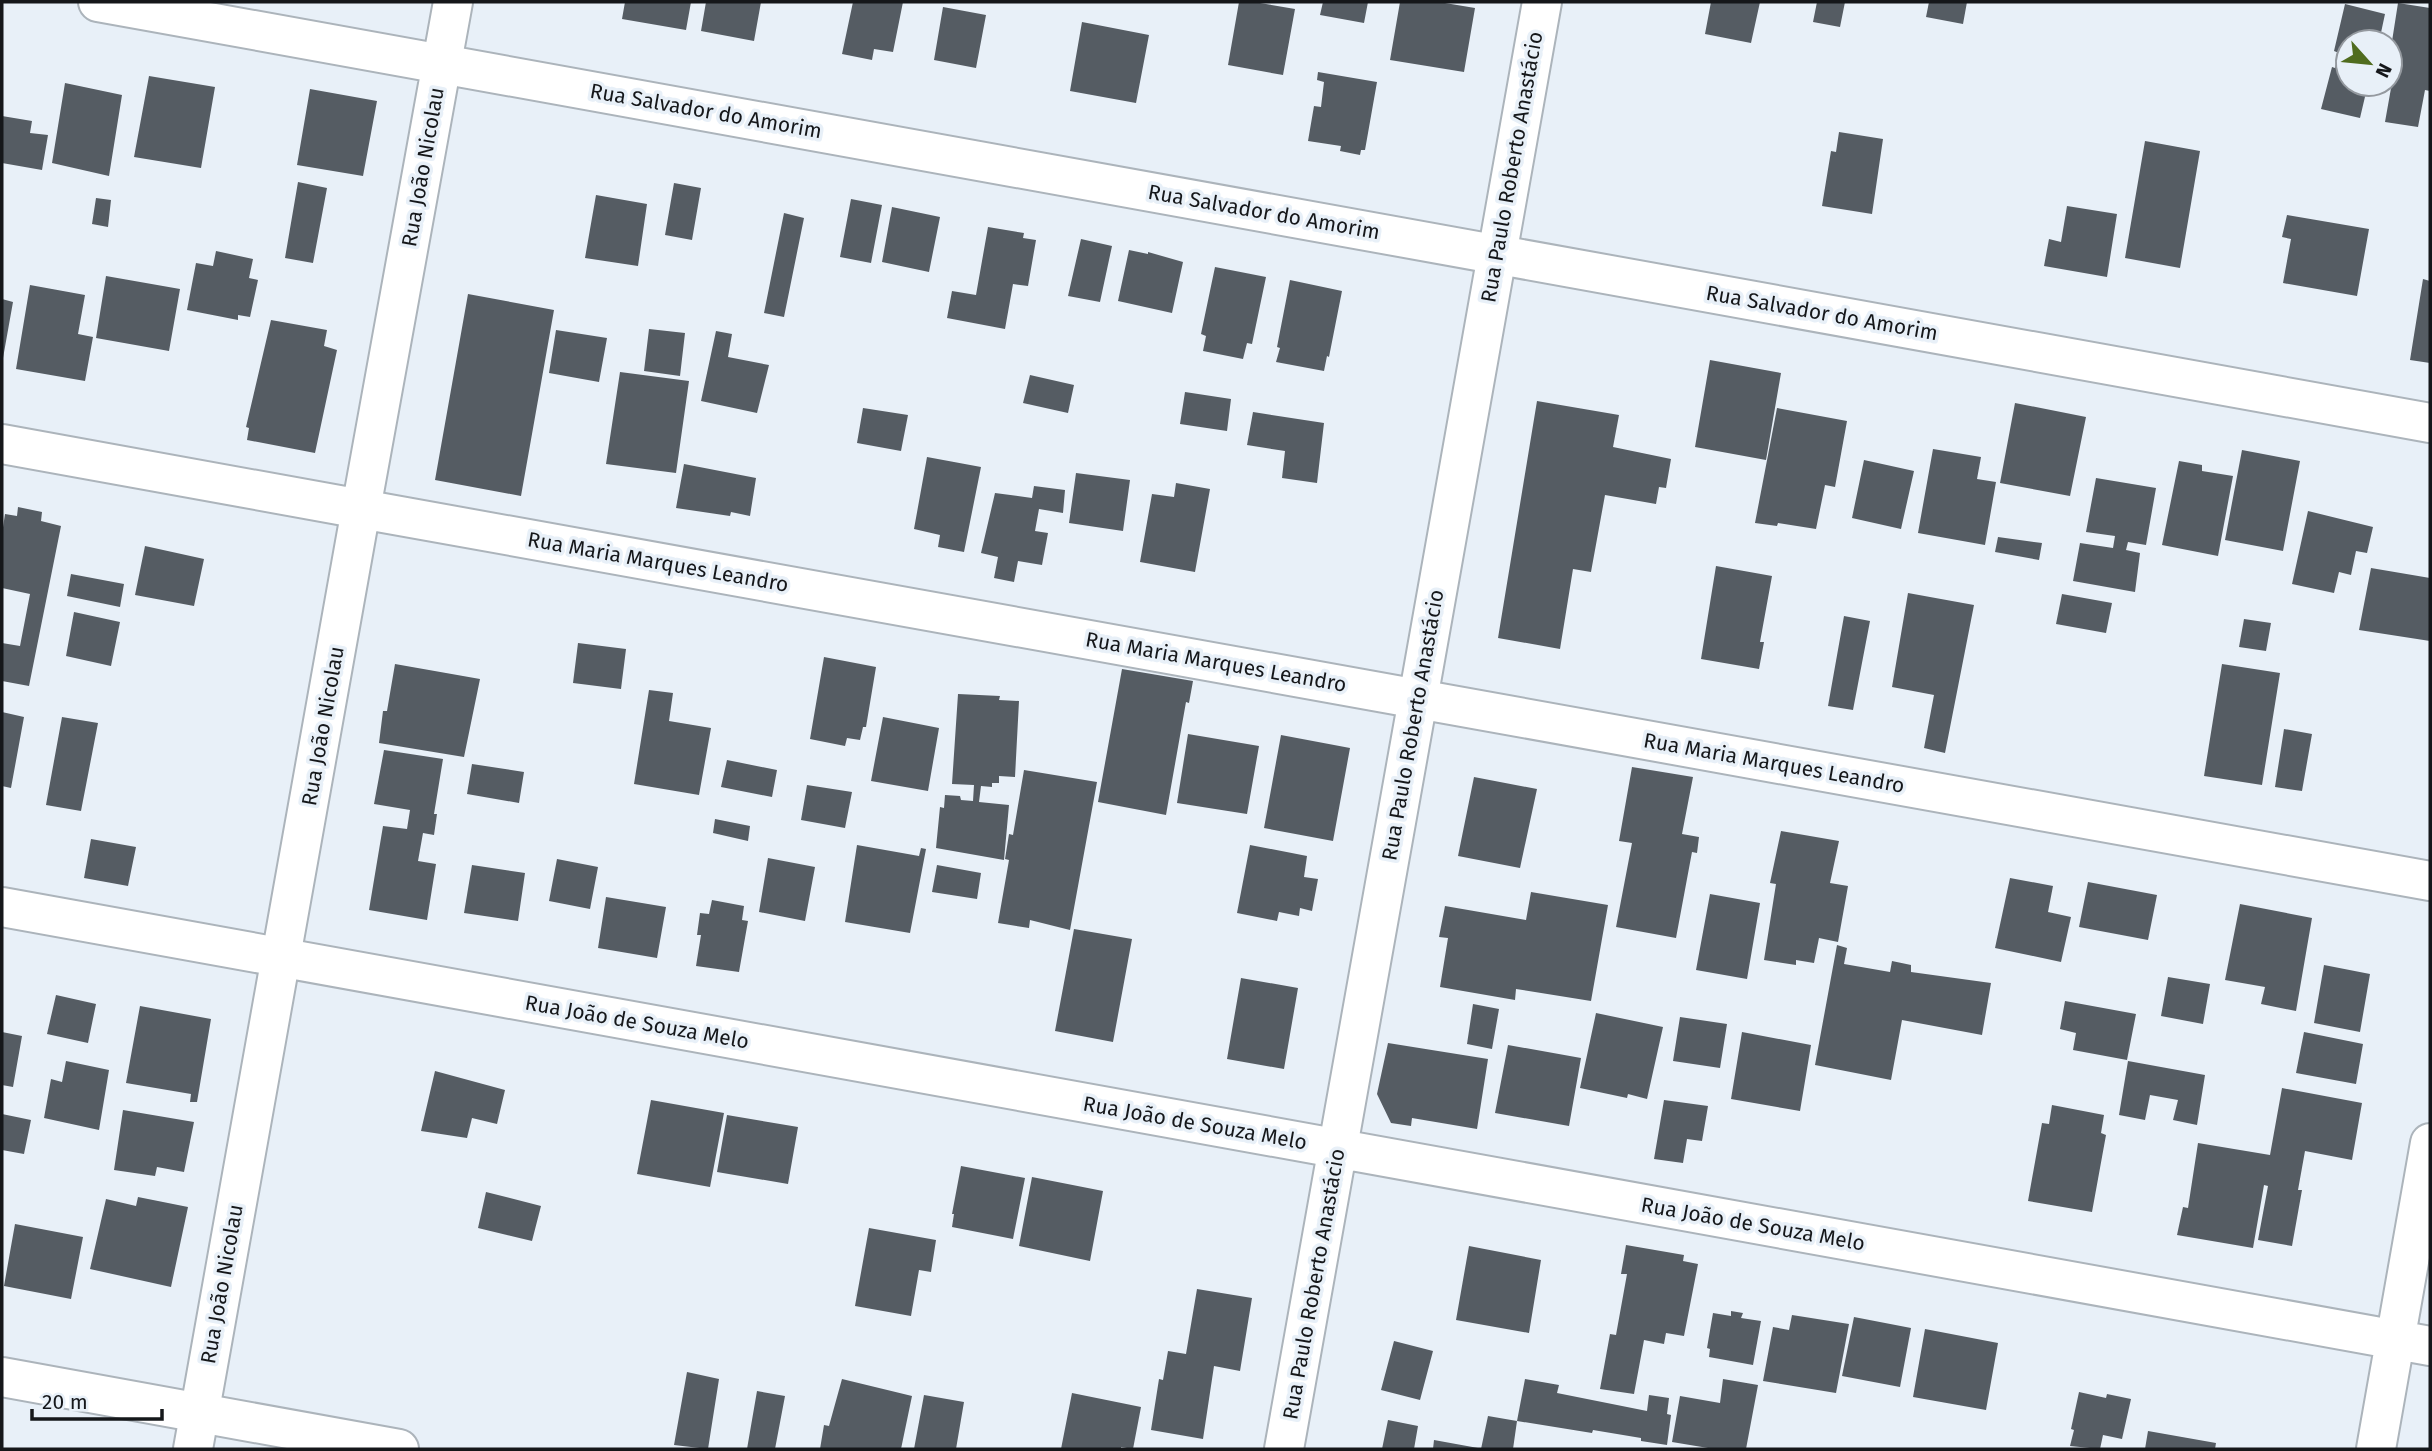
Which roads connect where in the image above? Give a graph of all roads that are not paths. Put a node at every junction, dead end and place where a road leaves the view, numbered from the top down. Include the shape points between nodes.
1 (99, 2) edge
2 (453, 2) edge
3 (1542, 2) edge
4 (442, 64) junction
5 (1497, 254) junction
6 (2430, 423) edge
7 (2, 444) edge
8 (362, 509) junction
9 (1418, 699) junction
10 (2430, 881) edge
11 (2, 907) edge
12 (281, 958) junction
13 (2430, 1143) edge
14 (1338, 1149) junction
15 (2413, 1343) edge
16 (2, 1377) edge
17 (196, 1431) edge
18 (399, 1449) edge
19 (1284, 1449) edge
20 (2376, 1449) edge

1 - 4 street, Rua Salvador do Amorim
2 - 4 street, Rua João Nicolau
3 - 5 street, Rua Paulo Roberto Anastácio
4 - 5 street, Rua Salvador do Amorim
4 - 8 street, Rua João Nicolau
5 - 6 street, Rua Salvador do Amorim
5 - 9 street, Rua Paulo Roberto Anastácio
7 - 8 street, Rua Maria Marques Leandro
8 - 9 street, Rua Maria Marques Leandro
8 - 12 street, Rua João Nicolau
9 - 10 street, Rua Maria Marques Leandro
9 - 14 street, Rua Paulo Roberto Anastácio
11 - 12 street, Rua João de Souza Melo
12 - 14 street, Rua João de Souza Melo
12 - 17 street, Rua João Nicolau
13 - 15 street
14 - 15 street, Rua João de Souza Melo
14 - 19 street, Rua Paulo Roberto Anastácio
15 - 20 street
16 - 17 street
17 - 18 street

